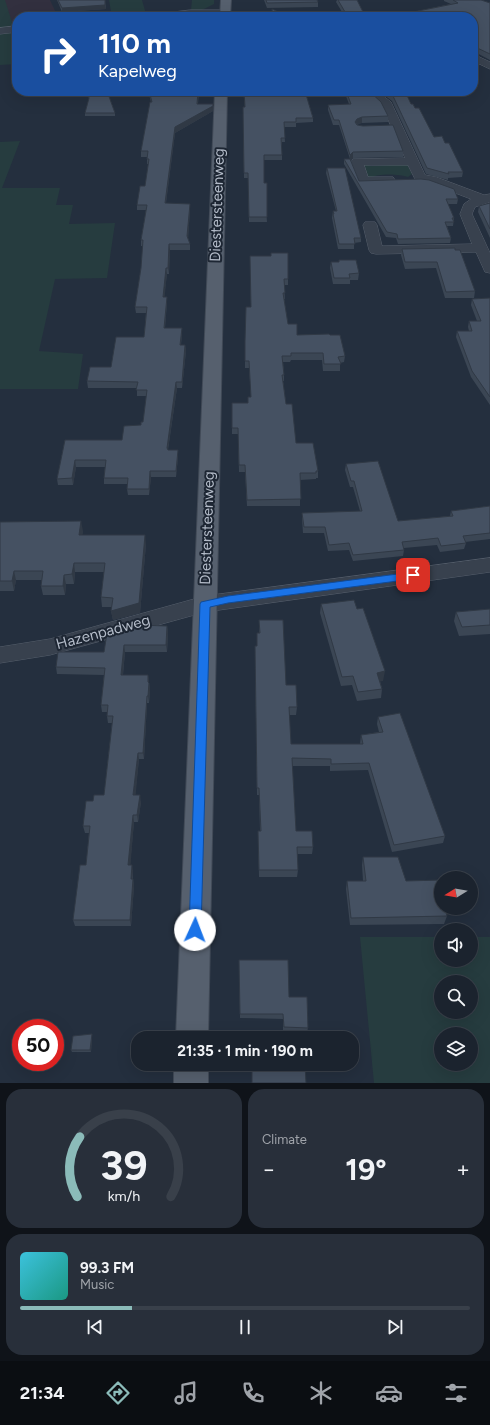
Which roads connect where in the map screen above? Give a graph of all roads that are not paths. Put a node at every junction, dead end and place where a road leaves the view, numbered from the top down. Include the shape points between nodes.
1 (226, 0) edge
2 (225, 12) edge
3 (12, 30) edge
4 (0, 31) edge
5 (478, 60) edge
6 (490, 66) edge
7 (221, 96) edge
8 (377, 96) edge
9 (383, 126) edge
10 (397, 126) junction
11 (411, 160) junction
12 (420, 178) junction
13 (486, 198) edge
14 (370, 225) dead end
15 (480, 248) junction
16 (490, 269) edge
17 (490, 565) edge
18 (205, 604) junction
19 (0, 655) edge
20 (192, 1031) edge
21 (191, 1071) edge
22 (191, 1083) edge

1 - 2 main road
3 - 4 street
5 - 6 street
7 - 18 main road, Diestersteenweg
8 - 10 street via 387,104
9 - 10 street
10 - 11 street
11 - 12 street
11 - 12 street via 357,162 363,181
12 - 13 street
13 - 15 street via 466,210
14 - 15 street via 376,250
15 - 16 street
17 - 18 street, Hazenpadweg
18 - 19 street, Hazenpadweg via 50,646
18 - 20 main road, Diestersteenweg
21 - 22 main road

